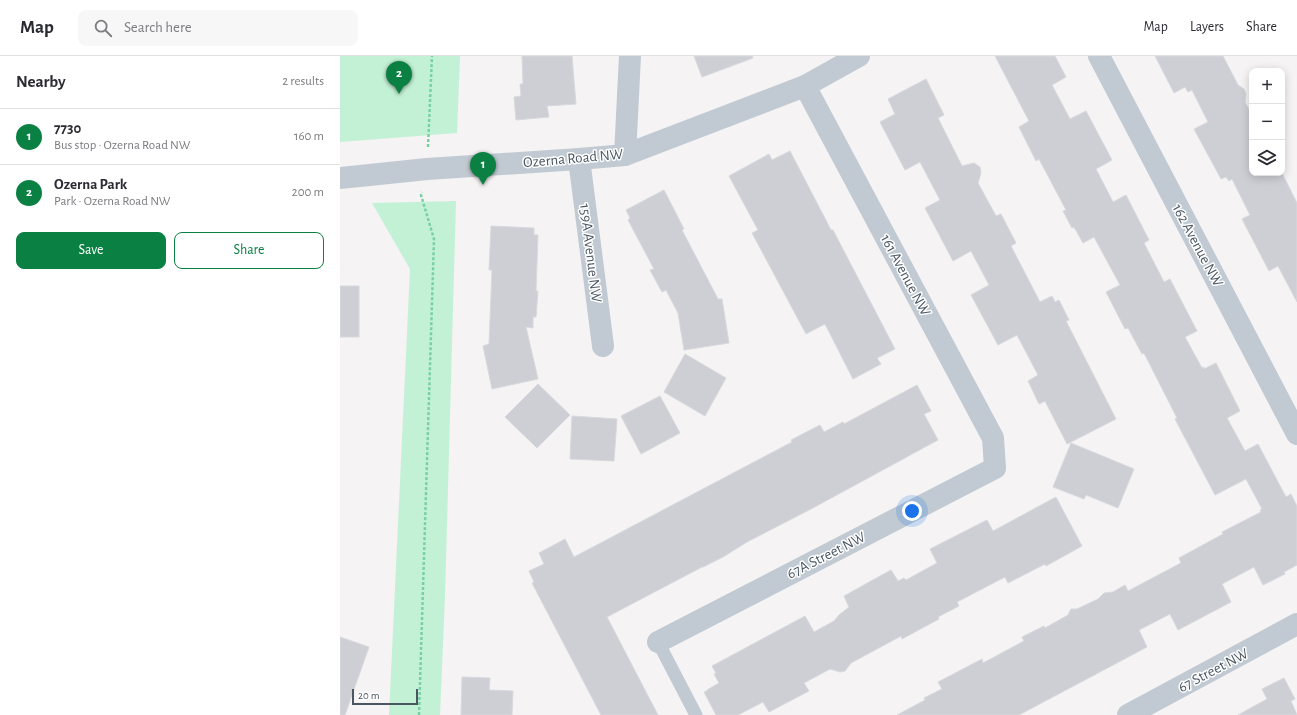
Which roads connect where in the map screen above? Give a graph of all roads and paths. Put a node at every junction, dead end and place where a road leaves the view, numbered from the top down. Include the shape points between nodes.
1 (432, 56) edge
2 (630, 56) edge
3 (860, 56) edge
4 (1099, 56) edge
5 (805, 86) junction
6 (625, 155) junction
7 (579, 159) junction
8 (427, 169) junction
9 (340, 178) edge
10 (603, 346) dead end
11 (1297, 434) edge
12 (995, 468) joint
13 (1297, 624) edge
14 (658, 642) joint
15 (419, 715) edge
16 (696, 715) edge
17 (1128, 715) edge

1 - 8 path
2 - 6 street
3 - 5 street, Ozerna Road NW
4 - 11 street, 162 Avenue NW
5 - 6 street, Ozerna Road NW
5 - 12 street, 161 Avenue NW via 993,438
6 - 7 street, Ozerna Road NW
7 - 8 street, Ozerna Road NW
7 - 10 street, 159A Avenue NW
8 - 9 street, Ozerna Road NW
8 - 15 path via 421,195 434,239
12 - 14 street, 67A Street NW
13 - 17 street, 67 Street NW
14 - 16 lane

